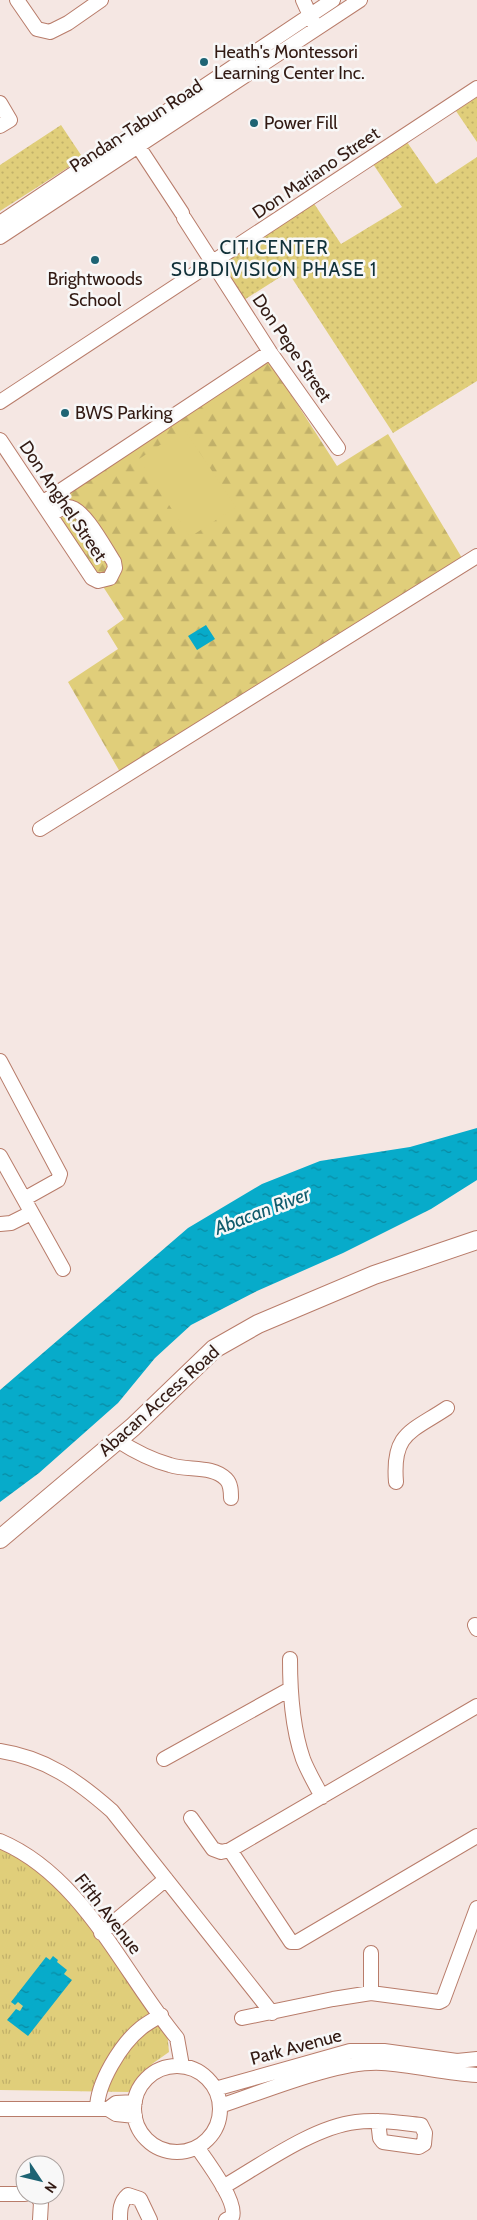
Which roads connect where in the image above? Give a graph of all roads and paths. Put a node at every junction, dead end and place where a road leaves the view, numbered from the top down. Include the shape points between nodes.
1 (17, 0) edge
2 (101, 0) edge
3 (303, 0) edge
4 (333, 0) edge
5 (360, 0) edge
6 (310, 15) junction
7 (316, 29) junction
8 (477, 88) edge
9 (0, 103) edge
10 (5, 123) edge
11 (138, 146) junction
12 (0, 223) edge
13 (0, 237) edge
14 (213, 264) junction
15 (270, 352) junction
16 (0, 402) edge
17 (0, 440) edge
18 (338, 448) dead end
19 (42, 503) junction
20 (50, 515) junction
21 (477, 556) edge
22 (40, 829) dead end
23 (0, 1061) edge
24 (0, 1156) edge
25 (24, 1199) junction
26 (30, 1212) junction
27 (0, 1224) edge
28 (477, 1240) edge
29 (63, 1269) dead end
30 (447, 1408) dead end
31 (117, 1440) junction
32 (396, 1482) dead end
33 (231, 1498) dead end
34 (0, 1539) edge
35 (290, 1659) dead end
36 (290, 1689) junction
37 (477, 1706) edge
38 (0, 1751) edge
39 (164, 1759) dead end
40 (322, 1797) junction
41 (191, 1818) dead end
42 (477, 1836) edge
43 (0, 1842) edge
44 (230, 1850) junction
45 (166, 1880) junction
46 (477, 1908) edge
47 (101, 1933) junction
48 (371, 1953) dead end
49 (371, 1993) junction
50 (272, 2012) junction
51 (161, 2015) junction
52 (242, 2018) dead end
53 (350, 2051) junction
54 (477, 2059) edge
55 (355, 2065) junction
56 (177, 2067) junction
57 (293, 2067) junction
58 (477, 2075) edge
59 (297, 2081) junction
60 (215, 2089) junction
61 (220, 2106) junction
62 (103, 2109) junction
63 (135, 2109) junction
64 (0, 2110) edge
65 (378, 2120) dead end
66 (197, 2147) junction
67 (223, 2187) junction
68 (0, 2194) edge
69 (15, 2194) edge
70 (41, 2205) edge
71 (230, 2215) edge
72 (40, 2220) edge
73 (120, 2220) edge
74 (150, 2220) edge

1 - 2 street via 37,29 50,32
3 - 6 street
4 - 6 street, Pandan-Tabun Road
5 - 7 street, Pandan-Tabun Road
6 - 7 street
6 - 12 street, Pandan-Tabun Road
7 - 11 street, Pandan-Tabun Road
8 - 14 street, Don Mariano Street
9 - 10 street
11 - 13 street, Pandan-Tabun Road
11 - 14 street, Don Pepe Street
14 - 15 street, Don Pepe Street
14 - 16 street, Don Mariano Street
15 - 18 street, Don Pepe Street
15 - 19 street
17 - 19 street, Don Anghel Street
19 - 20 street, Don Anghel Street
20 - 20 street, Don Anghel Street via 66,506 84,516 114,562 110,578 98,582 92,578
21 - 22 street
23 - 25 street via 60,1174 58,1180
24 - 25 street
25 - 26 street
26 - 27 street via 11,1223
26 - 29 street
28 - 31 street, Abacan Access Road via 374,1275 234,1336 214,1349
30 - 32 street via 409,1433 399,1444 394,1461
31 - 33 street via 138,1453 171,1466 212,1471 226,1479
31 - 34 street, Abacan Access Road
35 - 36 street
36 - 39 street
36 - 40 street via 295,1730
37 - 40 street
38 - 45 street via 53,1768 82,1785 112,1811
40 - 44 street
41 - 44 street via 213,1849 221,1852
42 - 44 street via 297,1942 291,1942
43 - 47 street, Fifth Avenue via 12,1846 49,1871
45 - 47 street
45 - 50 street
46 - 49 street via 443,2000
47 - 51 street, Fifth Avenue
48 - 49 street
49 - 50 street
50 - 52 street
51 - 56 street, Fifth Avenue via 170,2029
51 - 62 street via 140,2028 109,2067 97,2097
53 - 54 street, Park Avenue via 384,2051 457,2061
53 - 55 street
53 - 57 street, Park Avenue
55 - 58 street, Park Avenue via 381,2063
55 - 59 street, Park Avenue
56 - 60 street via 194,2070 206,2077
56 - 63 street via 153,2074 143,2083
57 - 59 street
57 - 60 street, Park Avenue
59 - 61 street, Park Avenue
60 - 61 street
61 - 66 street via 214,2130
62 - 63 street via 116,2114
62 - 64 street
63 - 66 street via 141,2133 160,2149 179,2152
65 - 67 street via 331,2128
66 - 67 street
67 - 71 street
68 - 69 street
70 - 72 street
73 - 74 street via 122,2200 128,2195 140,2200

